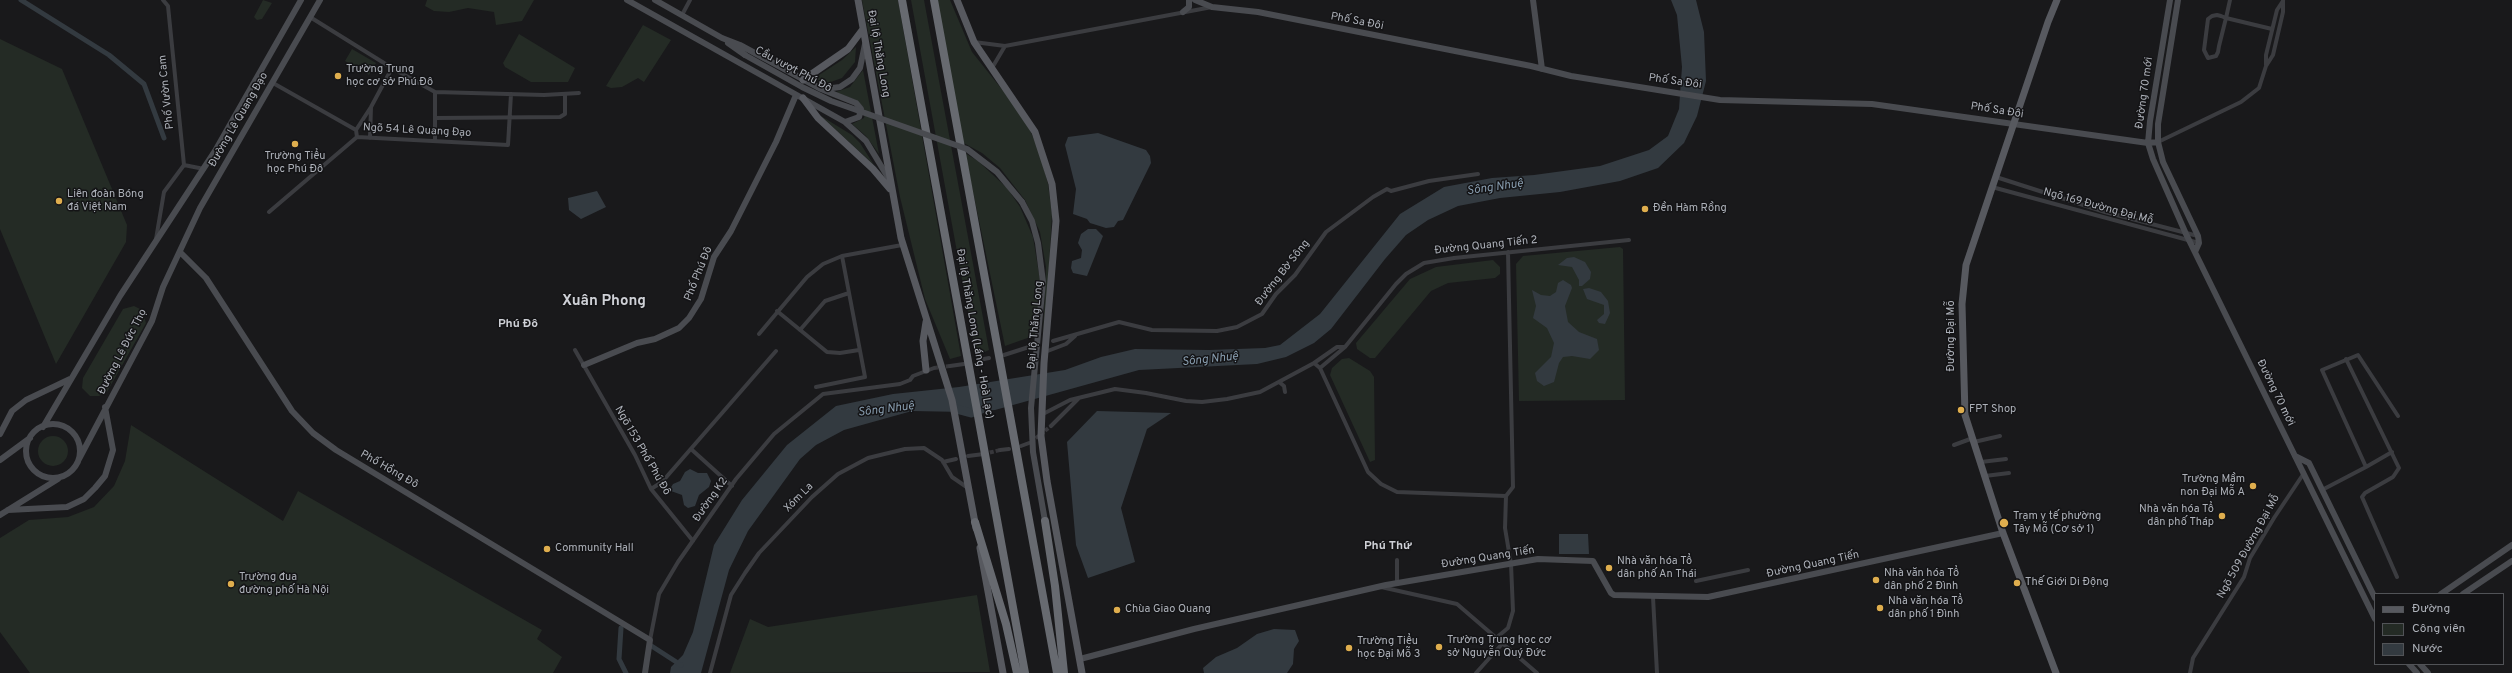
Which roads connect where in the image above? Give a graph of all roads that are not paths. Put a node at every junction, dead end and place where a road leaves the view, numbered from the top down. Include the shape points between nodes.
1 (163, 0) edge
2 (301, 0) edge
3 (320, 0) edge
4 (626, 0) edge
5 (655, 0) edge
6 (690, 0) edge
7 (858, 0) edge
8 (902, 0) edge
9 (934, 0) edge
10 (957, 0) edge
11 (1189, 0) edge
12 (1195, 0) edge
13 (1533, 0) edge
14 (2057, 0) edge
15 (2170, 0) edge
16 (2178, 0) edge
17 (2230, 0) edge
18 (2282, 0) edge
19 (1212, 7) junction
20 (1183, 12) junction
21 (682, 15) junction
22 (310, 17) junction
23 (2226, 18) junction
24 (862, 29) junction
25 (2272, 29) junction
26 (722, 38) junction
27 (974, 42) junction
28 (865, 44) junction
29 (1005, 46) junction
30 (2266, 66) junction
31 (392, 68) junction
32 (992, 68) junction
33 (1542, 69) junction
34 (804, 80) junction
35 (273, 83) junction
36 (821, 89) junction
37 (435, 92) junction
38 (579, 93) dead end
39 (511, 94) junction
40 (565, 94) junction
41 (800, 96) junction
42 (371, 106) junction
43 (435, 118) junction
44 (510, 118) junction
45 (845, 122) junction
46 (2014, 124) junction
47 (356, 130) junction
48 (358, 137) junction
49 (370, 138) junction
50 (435, 141) junction
51 (2158, 142) junction
52 (2148, 143) junction
53 (184, 165) junction
54 (204, 170) junction
55 (1478, 174) dead end
56 (1996, 177) junction
57 (889, 179) junction
58 (1992, 188) junction
59 (891, 191) junction
60 (270, 212) dead end
61 (2186, 234) junction
62 (2198, 236) junction
63 (1629, 240) dead end
64 (2190, 241) junction
65 (155, 242) junction
66 (2199, 243) junction
67 (902, 245) junction
68 (180, 252) junction
69 (1508, 252) junction
70 (2195, 252) junction
71 (842, 256) junction
72 (849, 293) junction
73 (777, 311) junction
74 (926, 322) junction
75 (800, 330) junction
76 (759, 334) dead end
77 (1077, 335) junction
78 (1053, 341) dead end
79 (1032, 346) dead end
80 (1345, 347) junction
81 (575, 350) dead end
82 (859, 350) junction
83 (776, 351) dead end
84 (1045, 352) junction
85 (1004, 355) dead end
86 (989, 358) dead end
87 (2346, 359) junction
88 (979, 360) dead end
89 (1314, 363) junction
90 (964, 364) dead end
91 (584, 365) junction
92 (950, 366) tunnel mouth
93 (1035, 366) joint
94 (934, 368) tunnel mouth
95 (1320, 368) junction
96 (926, 370) junction
97 (70, 379) junction
98 (1279, 382) junction
99 (816, 387) dead end
100 (1285, 392) dead end
101 (1078, 398) junction
102 (105, 407) junction
103 (1041, 415) junction
104 (2398, 416) dead end
105 (1051, 426) tunnel mouth
106 (43, 427) junction
107 (0, 434) edge
108 (2000, 436) dead end
109 (30, 438) junction
110 (1973, 440) junction
111 (1029, 443) tunnel mouth
112 (1954, 445) dead end
113 (1021, 446) dead end
114 (691, 449) junction
115 (1009, 449) dead end
116 (1000, 450) tunnel mouth
117 (2392, 452) junction
118 (984, 454) tunnel mouth
119 (968, 456) dead end
120 (2295, 456) junction
121 (79, 459) junction
122 (956, 459) dead end
123 (2006, 459) dead end
124 (0, 460) edge
125 (943, 462) junction
126 (1981, 462) junction
127 (2366, 468) junction
128 (2009, 473) dead end
129 (2304, 473) junction
130 (1985, 476) junction
131 (61, 477) junction
132 (732, 486) junction
133 (651, 489) junction
134 (969, 490) junction
135 (2322, 490) junction
136 (1506, 496) junction
137 (8, 510) junction
138 (0, 515) edge
139 (1045, 521) junction
140 (975, 522) junction
141 (2003, 533) junction
142 (692, 542) junction
143 (2512, 545) edge
144 (1397, 560) dead end
145 (2512, 561) edge
146 (1511, 564) junction
147 (1748, 570) dead end
148 (2397, 577) dead end
149 (1696, 581) dead end
150 (1065, 582) junction
151 (1397, 584) junction
152 (1381, 587) junction
153 (2442, 593) edge
154 (2464, 593) edge
155 (2374, 596) edge
156 (1653, 597) junction
157 (2374, 617) edge
158 (1496, 638) junction
159 (650, 640) junction
160 (1502, 644) junction
161 (1080, 659) junction
162 (2410, 665) edge
163 (2421, 665) edge
164 (645, 673) edge
165 (710, 673) edge
166 (1003, 673) edge
167 (1017, 673) edge
168 (1025, 673) edge
169 (1057, 673) edge
170 (1064, 673) edge
171 (1082, 673) edge
172 (1476, 673) edge
173 (1537, 673) edge
174 (1657, 673) edge
175 (2056, 673) edge
176 (2190, 673) edge
177 (2417, 673) edge
178 (2428, 673) edge

1 - 53 street, Phố Vườn Cam via 168,6
2 - 54 street, Đường Lê Quang Đạo
3 - 22 street, Đường Lê Quang Đạo
4 - 41 street
5 - 21 street
6 - 21 street
7 - 24 main road, Đại lộ Thăng Long
8 - 168 highway, Đại lộ Thăng Long (Láng - Hoà Lạc)
9 - 169 highway, Đại lộ Thăng Long (Láng - Hoà Lạc)
10 - 27 main road, Đại lộ Thăng Long
11 - 20 street via 1189,7
12 - 19 street, Phố Sa Đôi
13 - 33 street
14 - 46 main road, Đường Đại Mỗ
15 - 52 street, Đường 70 mới
16 - 51 street, Đường 70 mới via 2158,124
17 - 23 street
18 - 25 street
18 - 30 street via 2283,12 2273,55
19 - 20 street
19 - 33 street, Phố Sa Đôi via 1258,12
20 - 29 street
21 - 26 street
22 - 31 street
22 - 35 street, Đường Lê Quang Đạo
23 - 23 street via 2217,15 2208,19 2204,50 2208,58 2216,56 2218,52
23 - 25 street
24 - 28 main road, Đại lộ Thăng Long
24 - 34 main road via 848,49
25 - 30 street
26 - 34 street
26 - 93 street, Cầu vượt Phú Đô, bridge via 744,55 802,87 831,101 967,149 998,172 1022,202 1035,232 1042,268
27 - 29 street
27 - 32 main road, Đại lộ Thăng Long
28 - 36 street via 860,68 852,79 840,87
28 - 57 main road, Đại lộ Thăng Long
29 - 32 street
30 - 51 street via 2259,88 2253,95
31 - 37 street
31 - 42 street
32 - 84 main road, Đại lộ Thăng Long via 1035,132 1052,184 1056,221
33 - 46 street, Phố Sa Đôi via 1720,100 1872,104
34 - 36 street
35 - 47 street, Ngõ 54 Lê Quang Đạo
35 - 68 street, Đường Lê Quang Đạo via 200,208
36 - 45 street via 859,106 859,118
37 - 39 street
37 - 43 street
38 - 40 street
39 - 40 street
39 - 44 street
40 - 44 street via 565,114 560,117
41 - 45 street
41 - 59 main road via 818,118 873,169
41 - 91 street, Phố Phú Đô via 731,231 714,257 701,299 689,318 679,328 655,339 637,343
42 - 47 street
42 - 49 street
43 - 44 street
43 - 50 street
44 - 50 street, Ngõ 54 Lê Quang Đạo via 508,145
45 - 57 street via 866,141
46 - 52 street, Phố Sa Đôi
46 - 56 main road, Đường Đại Mỗ
47 - 48 street, Ngõ 54 Lê Quang Đạo
48 - 49 street, Ngõ 54 Lê Quang Đạo
48 - 60 street
49 - 50 street, Ngõ 54 Lê Quang Đạo
51 - 52 street, Phố Sa Đôi
51 - 62 street, Đường 70 mới via 2163,162
52 - 61 street, Đường 70 mới via 2158,173
53 - 54 street
53 - 65 street via 164,192
54 - 65 street, Đường Lê Quang Đạo
55 - 77 street, Đường Bờ Sông via 1429,181 1391,191 1387,189 1373,197 1326,232 1295,275 1276,294 1262,314 1237,328 1217,331 1152,330 1119,322
56 - 58 main road, Đường Đại Mỗ
56 - 61 street, Ngõ 169 Đường Đại Mỗ via 2105,212
57 - 59 main road, Đại lộ Thăng Long
58 - 64 street, Ngõ 169 Đường Đại Mỗ
58 - 110 main road, Đường Đại Mỗ via 1966,265 1963,288 1965,415
59 - 67 main road, Đại lộ Thăng Long
61 - 62 street, Ngõ 169 Đường Đại Mỗ
61 - 64 street, Đường 70 mới
62 - 66 street, Đường 70 mới
63 - 69 street, Đường Quang Tiến 2
64 - 66 street, Ngõ 169 Đường Đại Mỗ
64 - 70 street, Đường 70 mới
65 - 97 street
66 - 70 street
67 - 71 street
67 - 74 main road, Đại lộ Thăng Long
68 - 102 street, Đường Lê Đức Thọ via 163,287 152,321
68 - 159 street, Phố Hồng Đô via 206,278 292,411 313,433 336,450
69 - 80 street, Đường Quang Tiến 2 via 1432,260 1415,268 1396,284
69 - 136 street via 1512,487
70 - 120 street, Đường 70 mới
71 - 72 street
71 - 73 street via 815,269
72 - 75 street via 825,301
72 - 82 street
73 - 75 street
73 - 76 street
74 - 96 main road via 923,340
74 - 134 main road, Đại lộ Thăng Long via 948,384
75 - 82 street via 827,352
77 - 78 street
77 - 84 street, Đường Bờ Sông via 1066,344
79 - 85 street
80 - 89 street via 1337,347
80 - 95 street, Đường Quang Tiến 2
81 - 91 street
82 - 99 street via 865,377
83 - 114 street
84 - 103 main road, Đại lộ Thăng Long
86 - 88 street
87 - 104 street via 2358,354
87 - 117 street
87 - 127 street via 2322,370
89 - 95 street
89 - 98 street
90 - 92 street
91 - 133 street, Ngõ 153 Phố Phú Đô via 635,455
93 - 139 street, Đại lộ Thăng Long via 1031,408 1033,452
94 - 96 street
95 - 136 street via 1368,472 1381,484 1397,492
96 - 132 street, Đường K2 via 900,384 823,394 774,434
97 - 106 street
97 - 107 street via 26,400 12,411
98 - 100 street via 1284,386
98 - 101 street via 1260,392 1202,402 1115,390
101 - 103 street
101 - 105 street
102 - 121 street, Đường Lê Đức Thọ
102 - 137 street via 113,450 105,476 95,488 84,499 68,507
103 - 150 main road, Đại lộ Thăng Long via 1043,456
106 - 109 street
106 - 121 street via 60,425 68,428 78,442
108 - 110 street
109 - 124 street
109 - 131 street via 27,456 33,468 43,476
110 - 112 street
110 - 126 main road, Đường Đại Mỗ
111 - 113 street
114 - 132 street
114 - 133 street via 662,482
115 - 116 street
117 - 127 street
117 - 148 street via 2399,468 2396,473 2362,497
118 - 119 street
120 - 129 street, Đường 70 mới
120 - 135 street, Đường 70 mới via 2309,464
121 - 131 street via 69,473
122 - 125 street
123 - 126 street
125 - 134 street, Xóm La via 952,477
125 - 165 street, Xóm La via 924,448 905,449 868,458 838,474 812,497 759,553 731,595
126 - 130 main road, Đường Đại Mỗ
127 - 135 street
128 - 130 street
129 - 157 street, Đường 70 mới
129 - 176 street, Ngõ 509 Đường Đại Mỗ via 2250,558 2244,577 2193,658
130 - 141 main road, Đường Đại Mỗ
131 - 137 street
132 - 142 street, Đường K2
133 - 142 street, Ngõ 153 Phố Phú Đô
134 - 140 main road, Đại lộ Thăng Long
135 - 155 street, Đường 70 mới
136 - 146 street via 1506,538
137 - 138 street
139 - 150 main road
139 - 170 highway
140 - 166 main road, Đại lộ Thăng Long
140 - 167 highway via 1006,624
141 - 156 street, Đường Quang Tiến via 1708,596
141 - 175 main road, Đường Đại Mỗ
142 - 159 street, Đường K2 via 659,594
143 - 153 street
144 - 151 street
145 - 154 street
146 - 151 street, Đường Quang Tiến
146 - 156 street, Đường Quang Tiến via 1538,559 1593,561 1611,593 1619,596
146 - 158 street via 1513,611 1508,628
147 - 149 street
150 - 161 main road, Đại lộ Thăng Long
151 - 152 street, Đường Quang Tiến
152 - 158 street via 1458,604
152 - 161 street, Đường Quang Tiến via 1194,629
156 - 174 street
158 - 160 street
159 - 164 street
160 - 172 street
160 - 173 street
161 - 171 main road, Đại lộ Thăng Long
162 - 177 street
163 - 178 street

